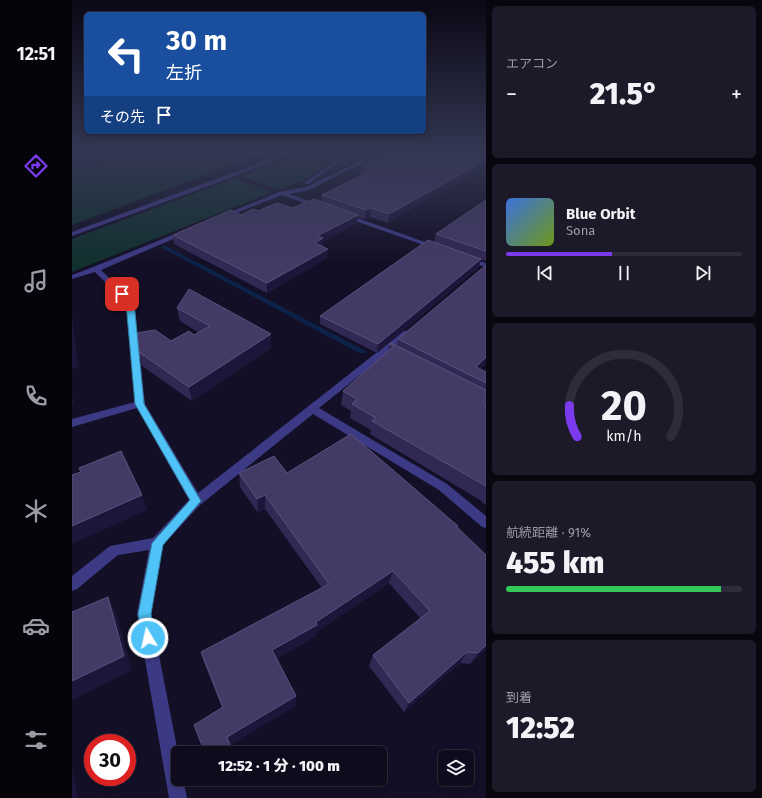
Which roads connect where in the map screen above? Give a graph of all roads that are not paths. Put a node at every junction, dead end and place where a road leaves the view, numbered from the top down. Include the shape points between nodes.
1 (195, 189) edge
2 (305, 189) edge
3 (281, 193) junction
4 (326, 209) edge
5 (341, 214) edge
6 (216, 219) edge
7 (195, 228) edge
8 (72, 234) edge
9 (442, 250) edge
10 (457, 255) edge
11 (484, 267) edge
12 (96, 268) junction
13 (72, 277) edge
14 (416, 326) edge
15 (140, 404) junction
16 (313, 409) junction
17 (72, 423) edge
18 (196, 501) junction
19 (486, 523) edge
20 (158, 543) junction
21 (72, 584) edge
22 (178, 798) edge

1 - 8 street
2 - 3 street
3 - 4 street
3 - 6 street
5 - 9 street
7 - 12 street
10 - 11 street
12 - 13 street
12 - 15 street via 130,302
14 - 16 street via 390,352
15 - 17 street
15 - 18 street
16 - 18 street
16 - 19 street via 444,487
18 - 20 street
20 - 21 street via 115,550
20 - 22 street via 144,614

